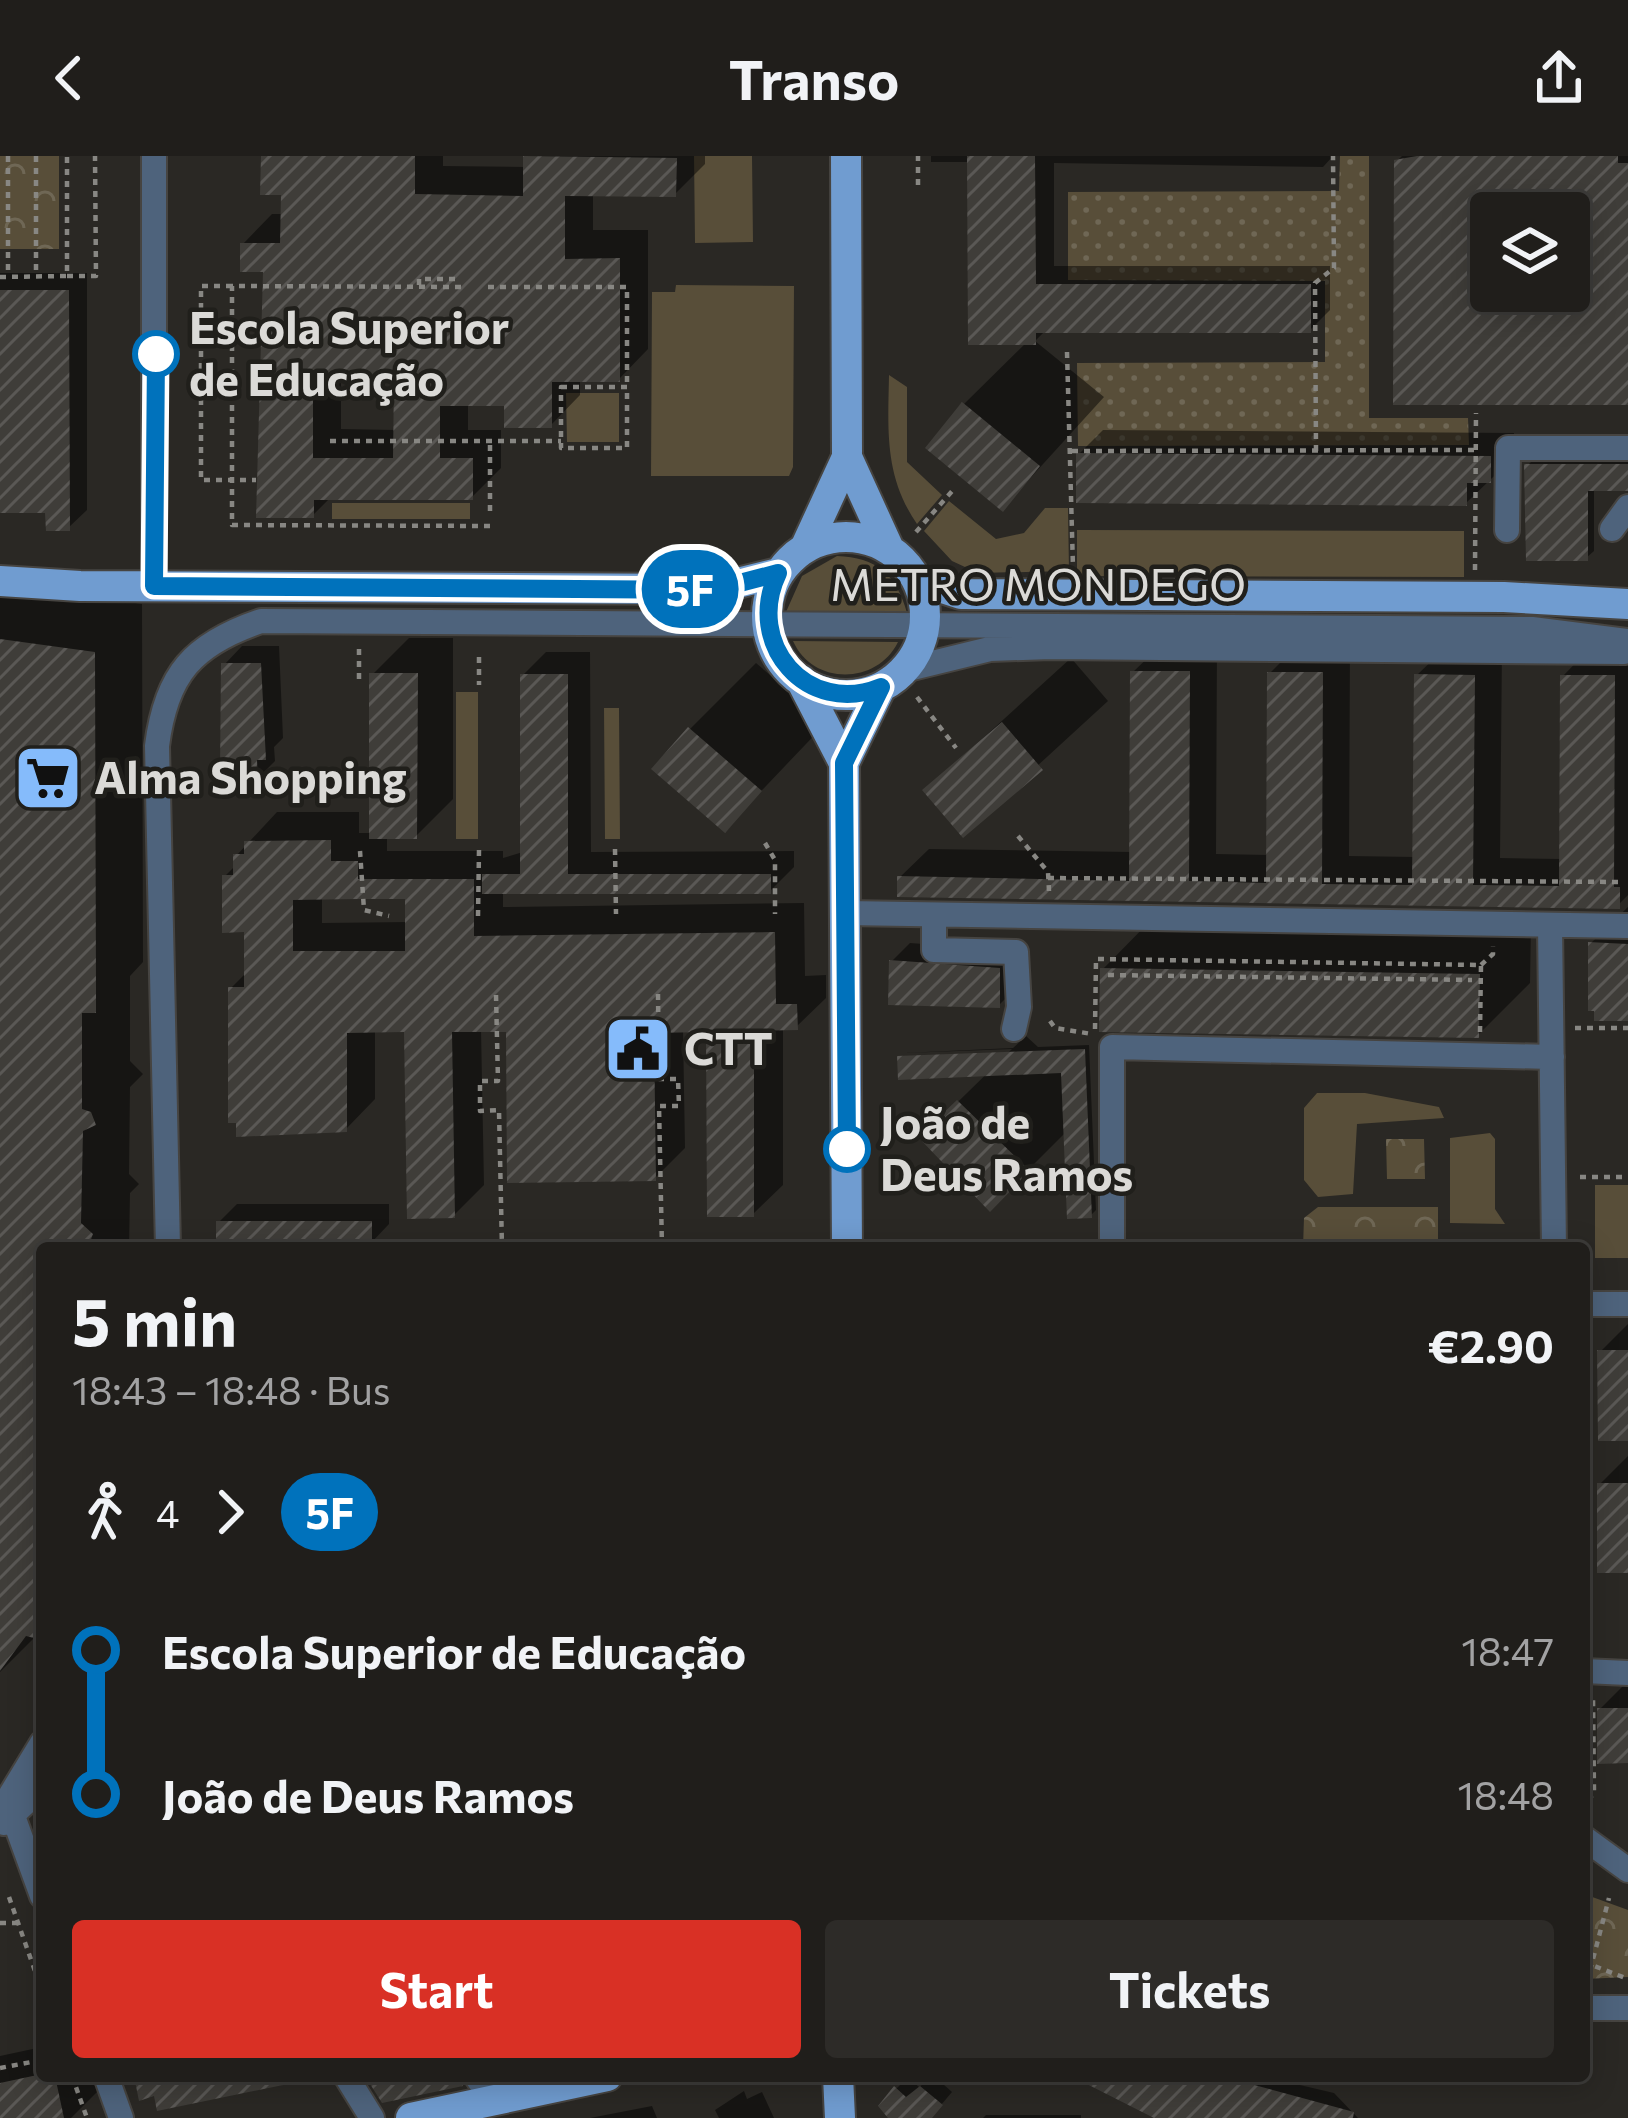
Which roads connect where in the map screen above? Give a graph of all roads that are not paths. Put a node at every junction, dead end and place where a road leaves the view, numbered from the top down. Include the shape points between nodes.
1 (154, 156) edge
2 (846, 156) edge
3 (1628, 448) edge
4 (847, 457) junction
5 (1628, 507) edge
6 (1612, 529) dead end
7 (1507, 530) dead end
8 (902, 540) junction
9 (806, 547) junction
10 (778, 573) junction
11 (918, 580) junction
12 (0, 581) edge
13 (154, 586) junction
14 (1628, 604) edge
15 (767, 626) junction
16 (925, 627) junction
17 (1628, 641) edge
18 (1628, 652) edge
19 (800, 680) junction
20 (900, 685) junction
21 (844, 763) junction
22 (846, 913) junction
23 (934, 916) junction
24 (1550, 925) junction
25 (1628, 926) edge
26 (1014, 1029) dead end
27 (1552, 1057) junction
28 (168, 1242) edge
29 (847, 1242) edge
30 (1112, 1242) edge
31 (1554, 1242) edge
32 (1590, 1304) edge
33 (1628, 1304) edge
34 (1590, 1672) edge
35 (1628, 1673) edge
36 (36, 1755) edge
37 (36, 1792) edge
38 (4, 1818) edge
39 (1590, 1842) edge
40 (1628, 1870) edge
41 (36, 1885) edge
42 (1590, 2008) edge
43 (1628, 2008) edge
44 (108, 2082) edge
45 (350, 2082) edge
46 (546, 2082) edge
47 (838, 2082) edge
48 (484, 2088) edge
49 (121, 2118) edge
50 (372, 2118) edge
51 (411, 2118) edge
52 (840, 2118) edge

1 - 13 street
2 - 4 main road
3 - 7 street via 1508,448
4 - 8 main road
4 - 9 main road
5 - 6 street
8 - 9 main road via 848,536
8 - 11 main road
9 - 10 main road
10 - 13 main road via 713,590
10 - 15 main road
11 - 14 main road via 962,594
11 - 16 main road
12 - 13 main road
15 - 16 street, METRO MONDEGO
15 - 19 main road via 775,652
15 - 28 street, METRO MONDEGO via 261,621 193,656 162,707 157,746
16 - 17 street, METRO MONDEGO via 1532,629
16 - 20 main road
18 - 20 street via 990,649
19 - 20 main road via 844,696
19 - 21 main road
20 - 21 main road
21 - 22 main road
22 - 23 street
22 - 29 main road
23 - 24 street
23 - 26 street via 934,950 1016,952
24 - 25 street
24 - 27 street
27 - 30 street via 1112,1047
27 - 31 street
32 - 33 street
34 - 35 street
36 - 38 street
37 - 38 street
38 - 41 street
39 - 40 street
42 - 43 street
44 - 49 street
45 - 50 street
46 - 48 main road
47 - 52 main road
48 - 51 main road

